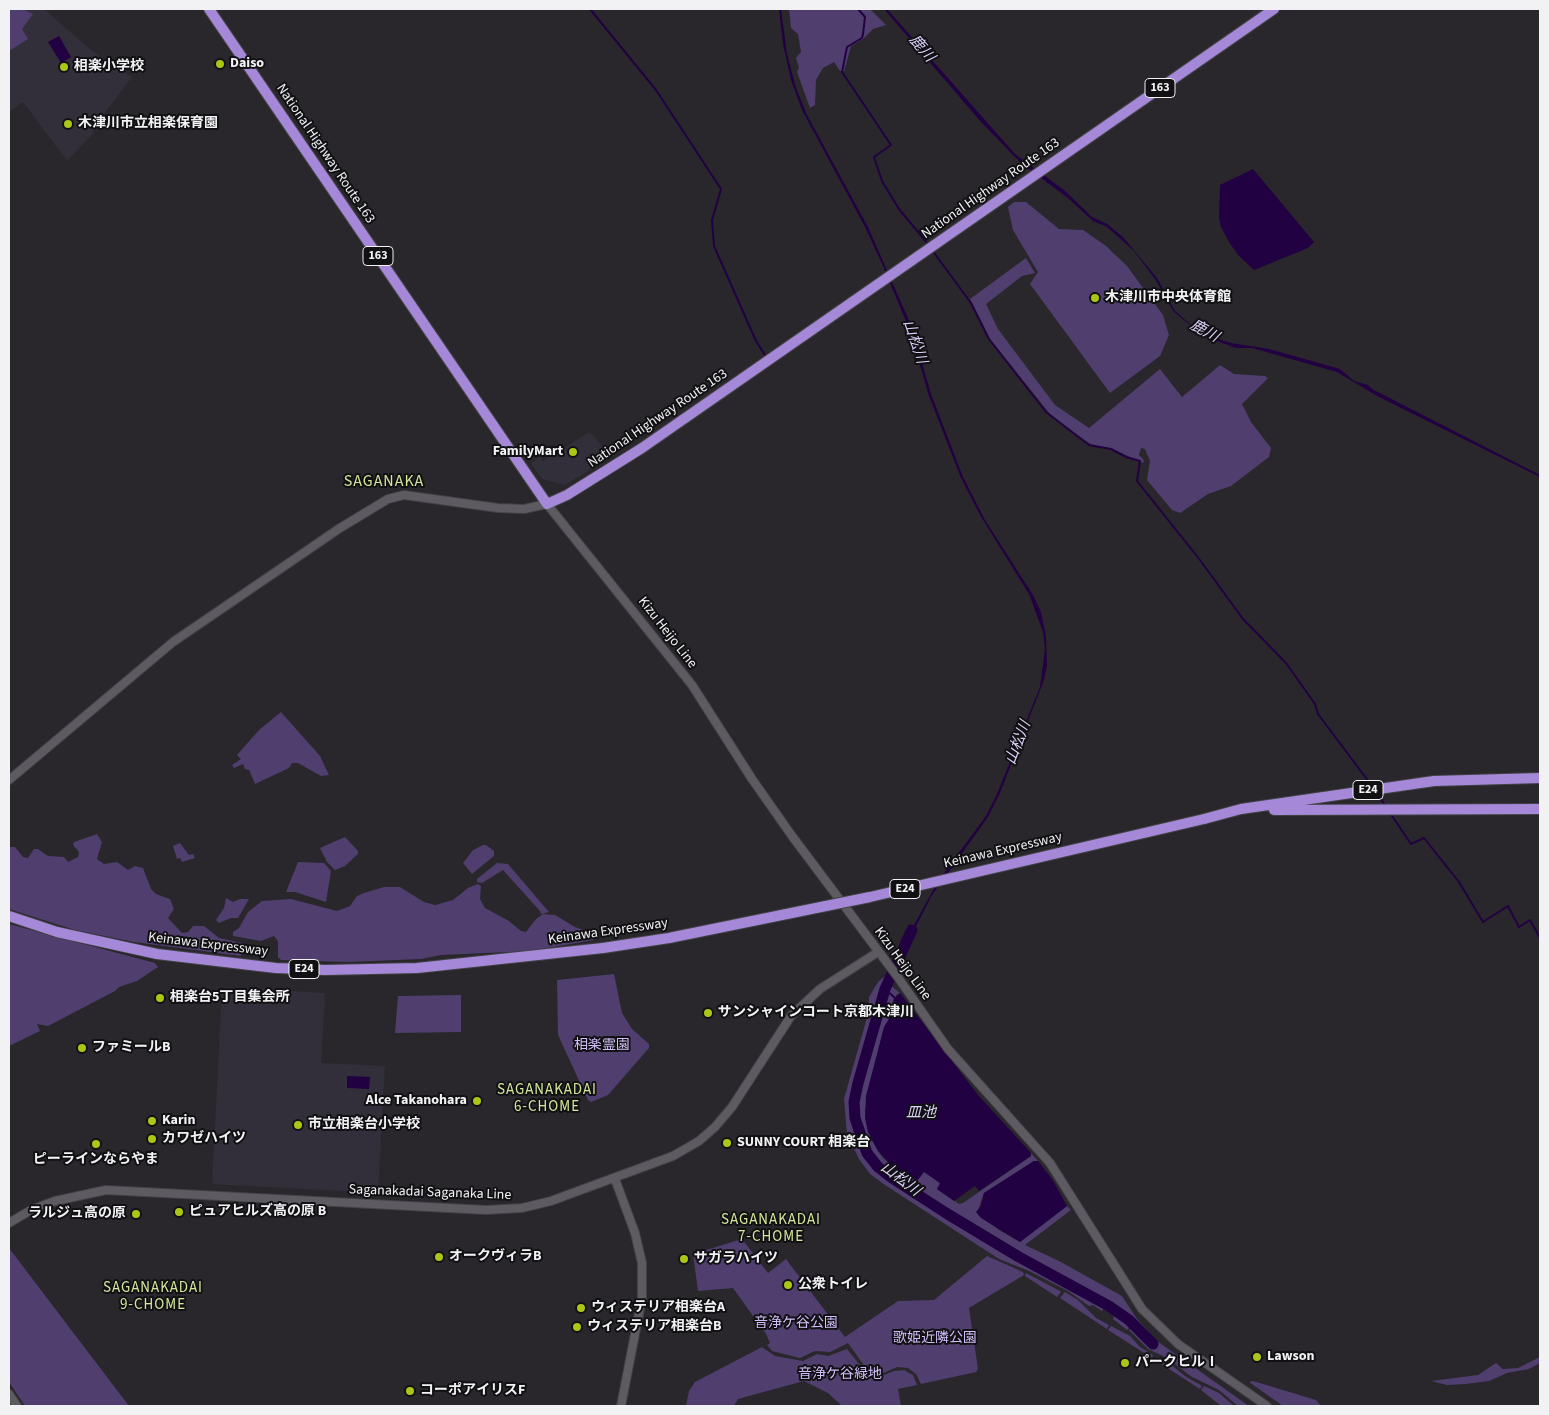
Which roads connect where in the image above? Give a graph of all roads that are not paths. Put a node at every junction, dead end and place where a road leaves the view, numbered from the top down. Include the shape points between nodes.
1 (209, 9) edge
2 (1274, 9) edge
3 (547, 504) junction
4 (1537, 778) edge
5 (9, 780) edge
6 (1537, 809) edge
7 (1204, 819) junction
8 (9, 916) edge
9 (878, 952) junction
10 (614, 1179) junction
11 (9, 1223) edge
12 (9, 1394) edge
13 (17, 1406) edge
14 (621, 1406) edge
15 (1267, 1406) edge

1 - 3 highway, National Highway Route 163 / 163
2 - 3 highway, National Highway Route 163 / 163 via 642,448
3 - 5 main road via 524,509 404,495 388,499 332,533 173,642
3 - 9 main road, Kizu Heijo Line via 692,685 752,779
4 - 7 highway, E24 via 1434,781 1241,809
6 - 7 highway, E24 via 1270,810
7 - 8 highway, Keinawa Expressway / E24, bridge via 870,897 669,938 417,968 276,968 157,954 66,934
9 - 10 main road, Saganakadai Saganaka Line via 827,984 791,1016 732,1108 708,1134 673,1156
9 - 15 main road, Kizu Heijo Line via 958,1061 1050,1163 1148,1317 1178,1344
10 - 11 main road, Saganakadai Saganaka Line via 551,1202 486,1210 106,1190 55,1201
10 - 14 main road via 640,1253 642,1298
12 - 13 main road

